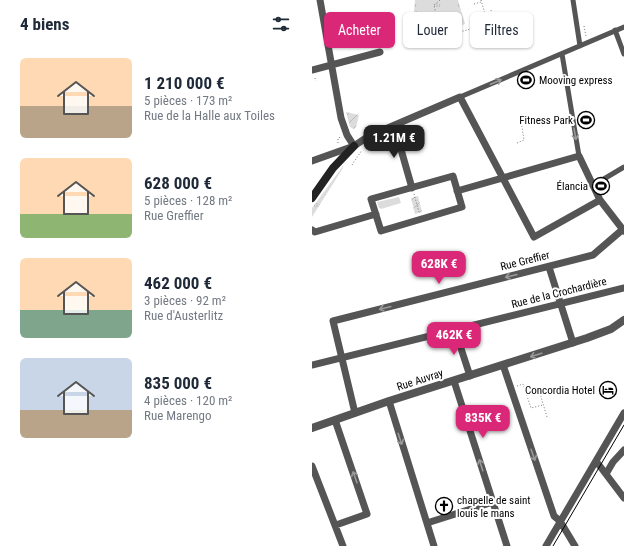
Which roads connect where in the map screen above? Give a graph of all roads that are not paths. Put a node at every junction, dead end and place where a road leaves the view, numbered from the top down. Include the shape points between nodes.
1 (320, 0) edge
2 (573, 0) edge
3 (624, 27) edge
4 (616, 30) junction
5 (580, 46) junction
6 (380, 52) dead end
7 (562, 54) junction
8 (624, 54) edge
9 (332, 64) junction
10 (313, 72) edge
11 (460, 97) junction
12 (394, 126) junction
13 (354, 146) junction
14 (579, 156) junction
15 (312, 161) edge
16 (624, 167) edge
17 (502, 178) junction
18 (592, 186) junction
19 (412, 188) junction
20 (457, 191) junction
21 (312, 198) edge
22 (600, 200) junction
23 (376, 214) junction
24 (314, 231) edge
25 (623, 231) edge
26 (549, 267) junction
27 (624, 288) edge
28 (560, 304) junction
29 (623, 322) edge
30 (455, 330) junction
31 (573, 343) junction
32 (341, 358) junction
33 (312, 365) edge
34 (503, 365) junction
35 (470, 376) junction
36 (454, 381) junction
37 (389, 402) junction
38 (355, 413) junction
39 (624, 413) edge
40 (335, 420) junction
41 (313, 427) edge
42 (624, 450) edge
43 (596, 462) junction
44 (312, 466) edge
45 (606, 474) junction
46 (624, 498) edge
47 (493, 502) junction
48 (560, 521) junction
49 (427, 522) junction
50 (336, 526) junction
51 (343, 546) edge
52 (434, 546) edge
53 (507, 546) edge
54 (546, 546) edge
55 (575, 546) edge

1 - 9 street
2 - 5 street
3 - 4 street
4 - 5 street
4 - 8 street
5 - 7 street
6 - 9 street
11 -> 7 street
7 -> 14 street
9 - 10 street
9 - 13 street via 341,118
11 - 12 street
11 - 17 street
12 - 13 street via 369,136
12 - 19 street
13 - 15 street
13 - 21 main road via 333,168
14 - 17 street
14 - 18 street
16 - 18 street
17 - 20 street
17 - 22 street via 534,237
18 - 22 street
19 - 20 street via 453,176
19 - 23 street via 371,199
20 - 23 street via 462,207 380,231
22 - 25 street
23 - 24 street
25 - 26 street, Rue Greffier via 593,255
26 - 28 street
26 -> 32 street, Rue Greffier via 333,321
27 - 28 street, Rue de la Crochardière
28 - 30 street, Rue de la Crochardière
28 - 31 street
29 - 31 street, Rue Auvray
30 - 32 street, Rue de la Crochardière
30 - 35 street
31 -> 34 street, Rue Auvray
32 - 33 street, Rue de la Crochardière
32 - 38 street
34 - 35 street, Rue Auvray
34 -> 48 street via 554,516
35 - 36 street, Rue Auvray
36 - 37 street, Rue Auvray
47 -> 36 street
37 - 38 street, Rue Auvray
37 -> 49 street
38 - 40 street, Rue Auvray
39 - 43 street
40 - 41 street, Rue Auvray
50 -> 40 street via 368,514
42 - 45 street
43 - 45 street
43 - 48 street
44 - 50 street
45 - 46 street
47 - 49 street
47 - 53 street
48 - 54 street
48 - 55 street
49 - 52 street
50 - 51 street

